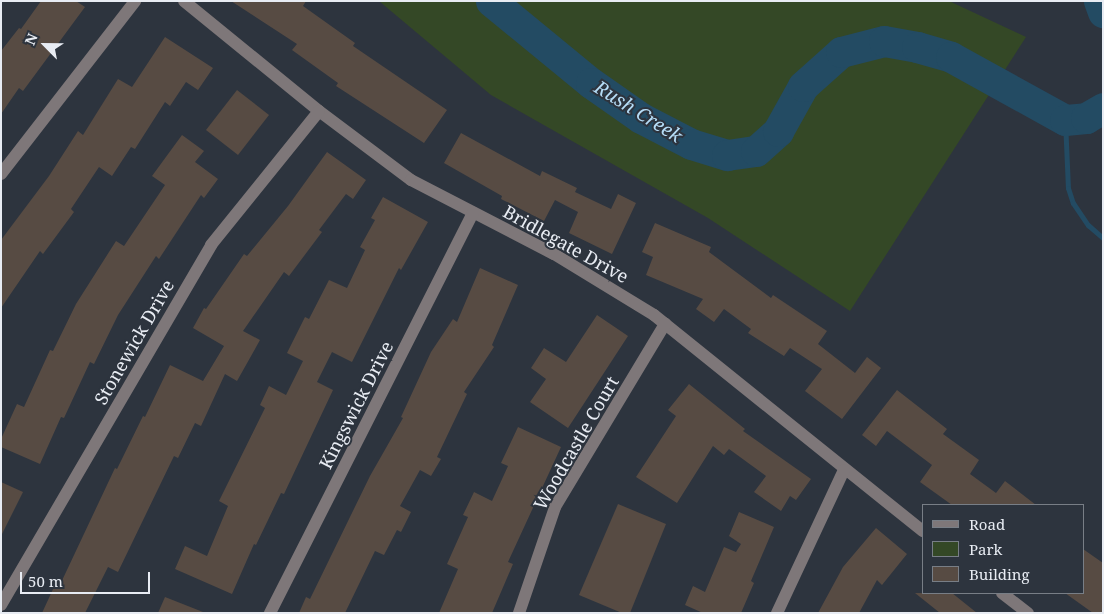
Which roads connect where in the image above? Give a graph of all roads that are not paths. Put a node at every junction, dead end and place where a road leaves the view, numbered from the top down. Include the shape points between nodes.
1 (135, 1) edge
2 (184, 1) edge
3 (319, 111) junction
4 (1, 174) edge
5 (473, 213) junction
6 (665, 324) junction
7 (844, 470) junction
8 (922, 530) edge
9 (1003, 594) edge
10 (1, 605) edge
11 (1026, 612) edge
12 (270, 613) edge
13 (519, 613) edge
14 (776, 613) edge

1 - 4 street
2 - 3 street, Bridlegate Drive
3 - 5 street, Bridlegate Drive via 411,180
3 - 10 street, Stonewick Drive via 211,245
5 - 6 street, Bridlegate Drive via 554,254
5 - 12 street, Kingswick Drive
6 - 7 street, Bridlegate Drive
6 - 13 street, Woodcastle Court via 555,507
7 - 8 street, Bridlegate Drive
7 - 14 street
9 - 11 street

